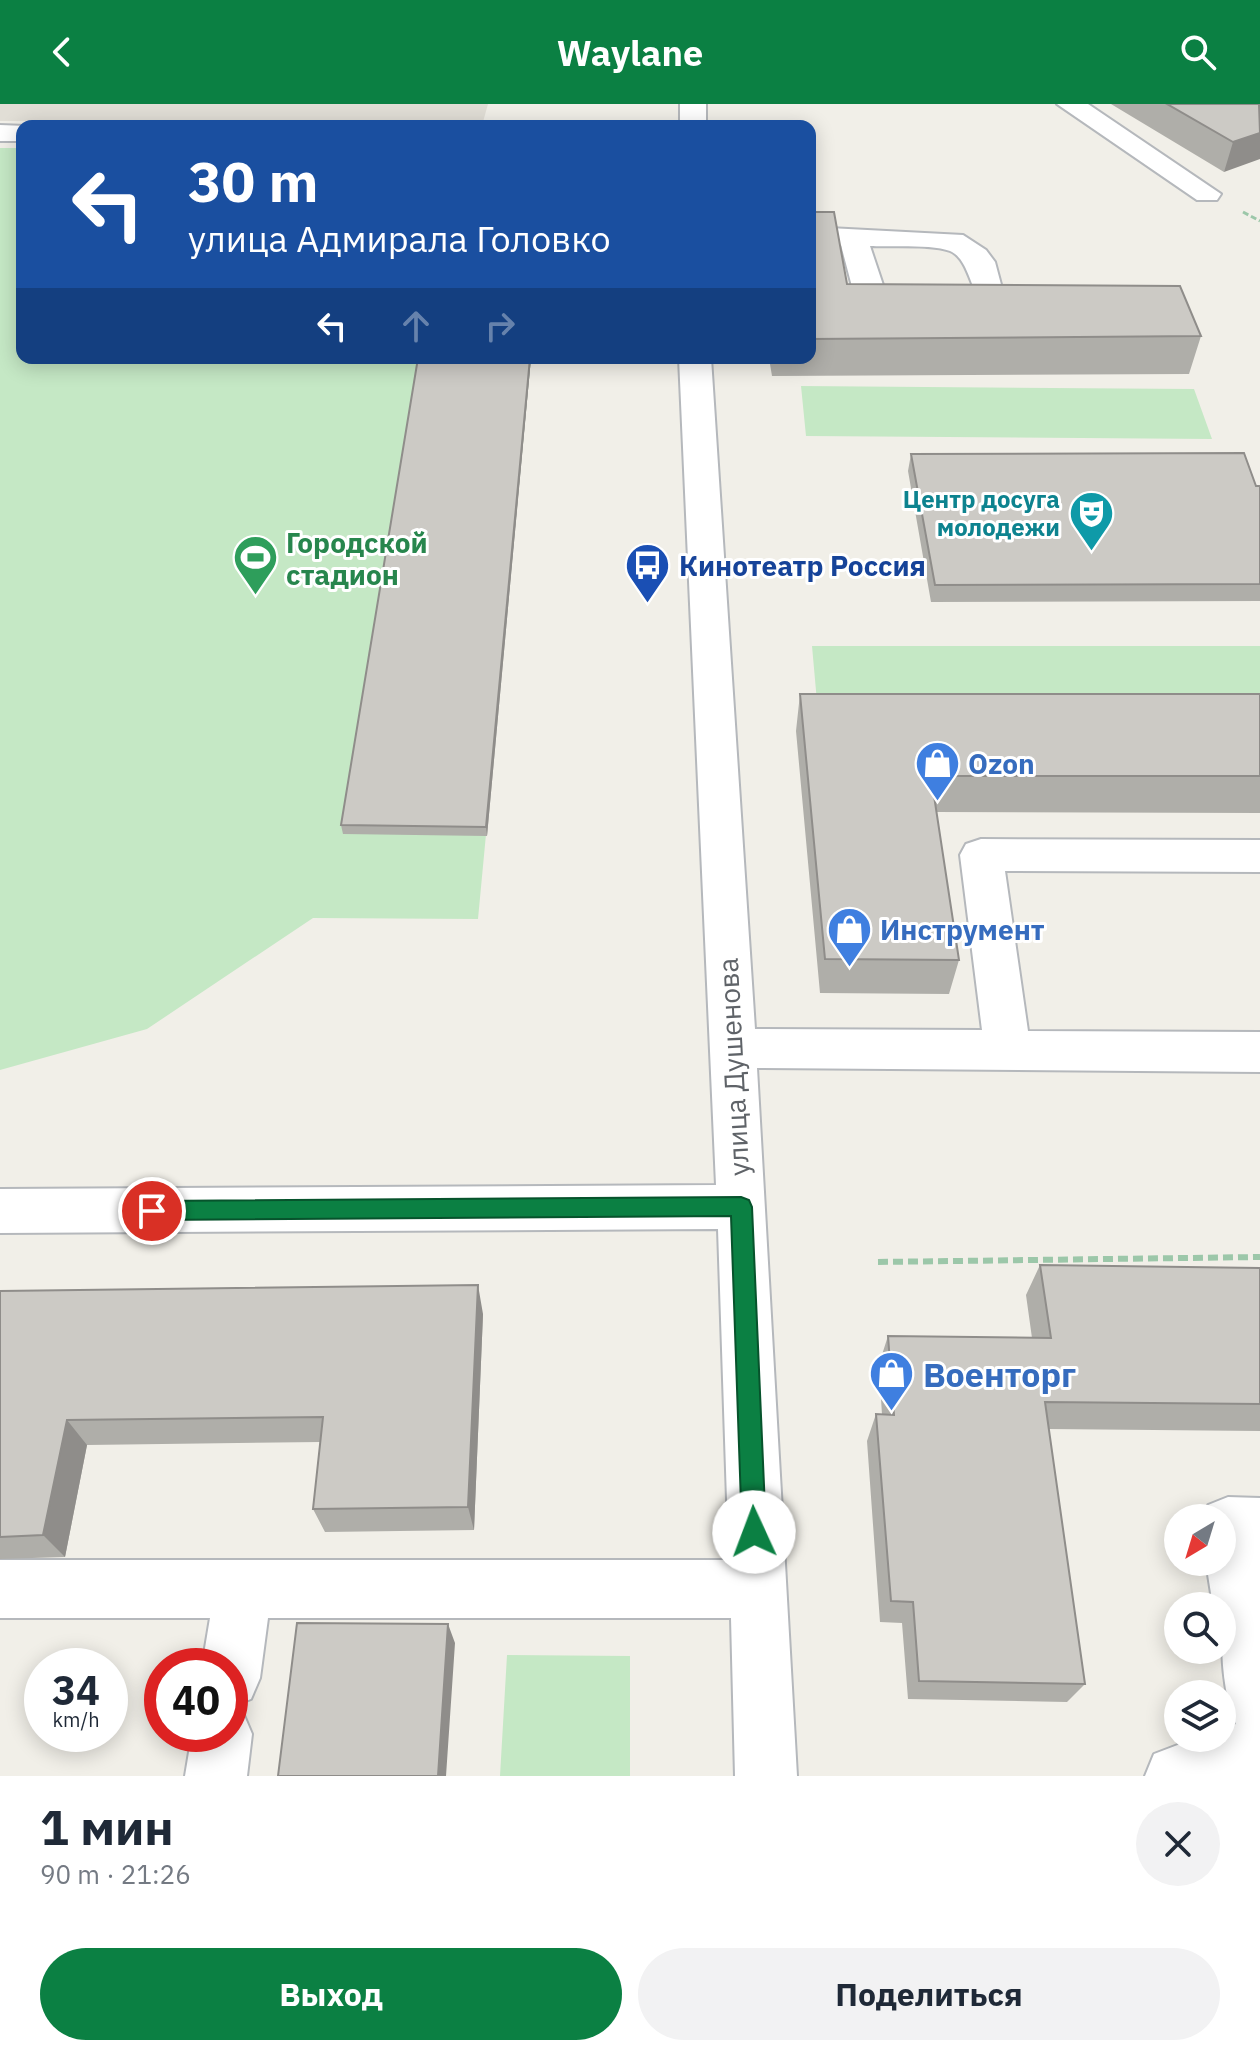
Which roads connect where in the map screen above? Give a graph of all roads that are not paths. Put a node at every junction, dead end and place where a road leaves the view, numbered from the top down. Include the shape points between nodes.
1 (1070, 104) edge
2 (1207, 194) dead end
3 (816, 236) edge
4 (853, 237) junction
5 (695, 364) edge
6 (1260, 856) edge
7 (732, 1048) junction
8 (1008, 1049) junction
9 (1260, 1052) edge
10 (741, 1207) junction
11 (0, 1211) edge
12 (1260, 1526) edge
13 (0, 1589) edge
14 (243, 1589) junction
15 (756, 1589) junction
16 (234, 1648) edge
17 (1260, 1709) edge
18 (1260, 1746) edge
19 (219, 1752) edge
20 (216, 1776) edge
21 (766, 1776) edge
22 (1176, 1776) edge

1 - 2 street
3 - 4 street
4 - 4 street via 953,241 968,247 979,257 989,296 1024,312 877,305
5 - 7 street, улица Душенова
6 - 8 street via 981,855
7 - 8 street
7 - 10 street, улица Душенова
8 - 9 street
10 - 11 street
10 - 15 street, улица Душенова
12 - 17 street via 1228,1525
13 - 14 street
14 - 15 street
14 - 16 street
15 - 21 street, улица Душенова
18 - 22 street
19 - 20 street

